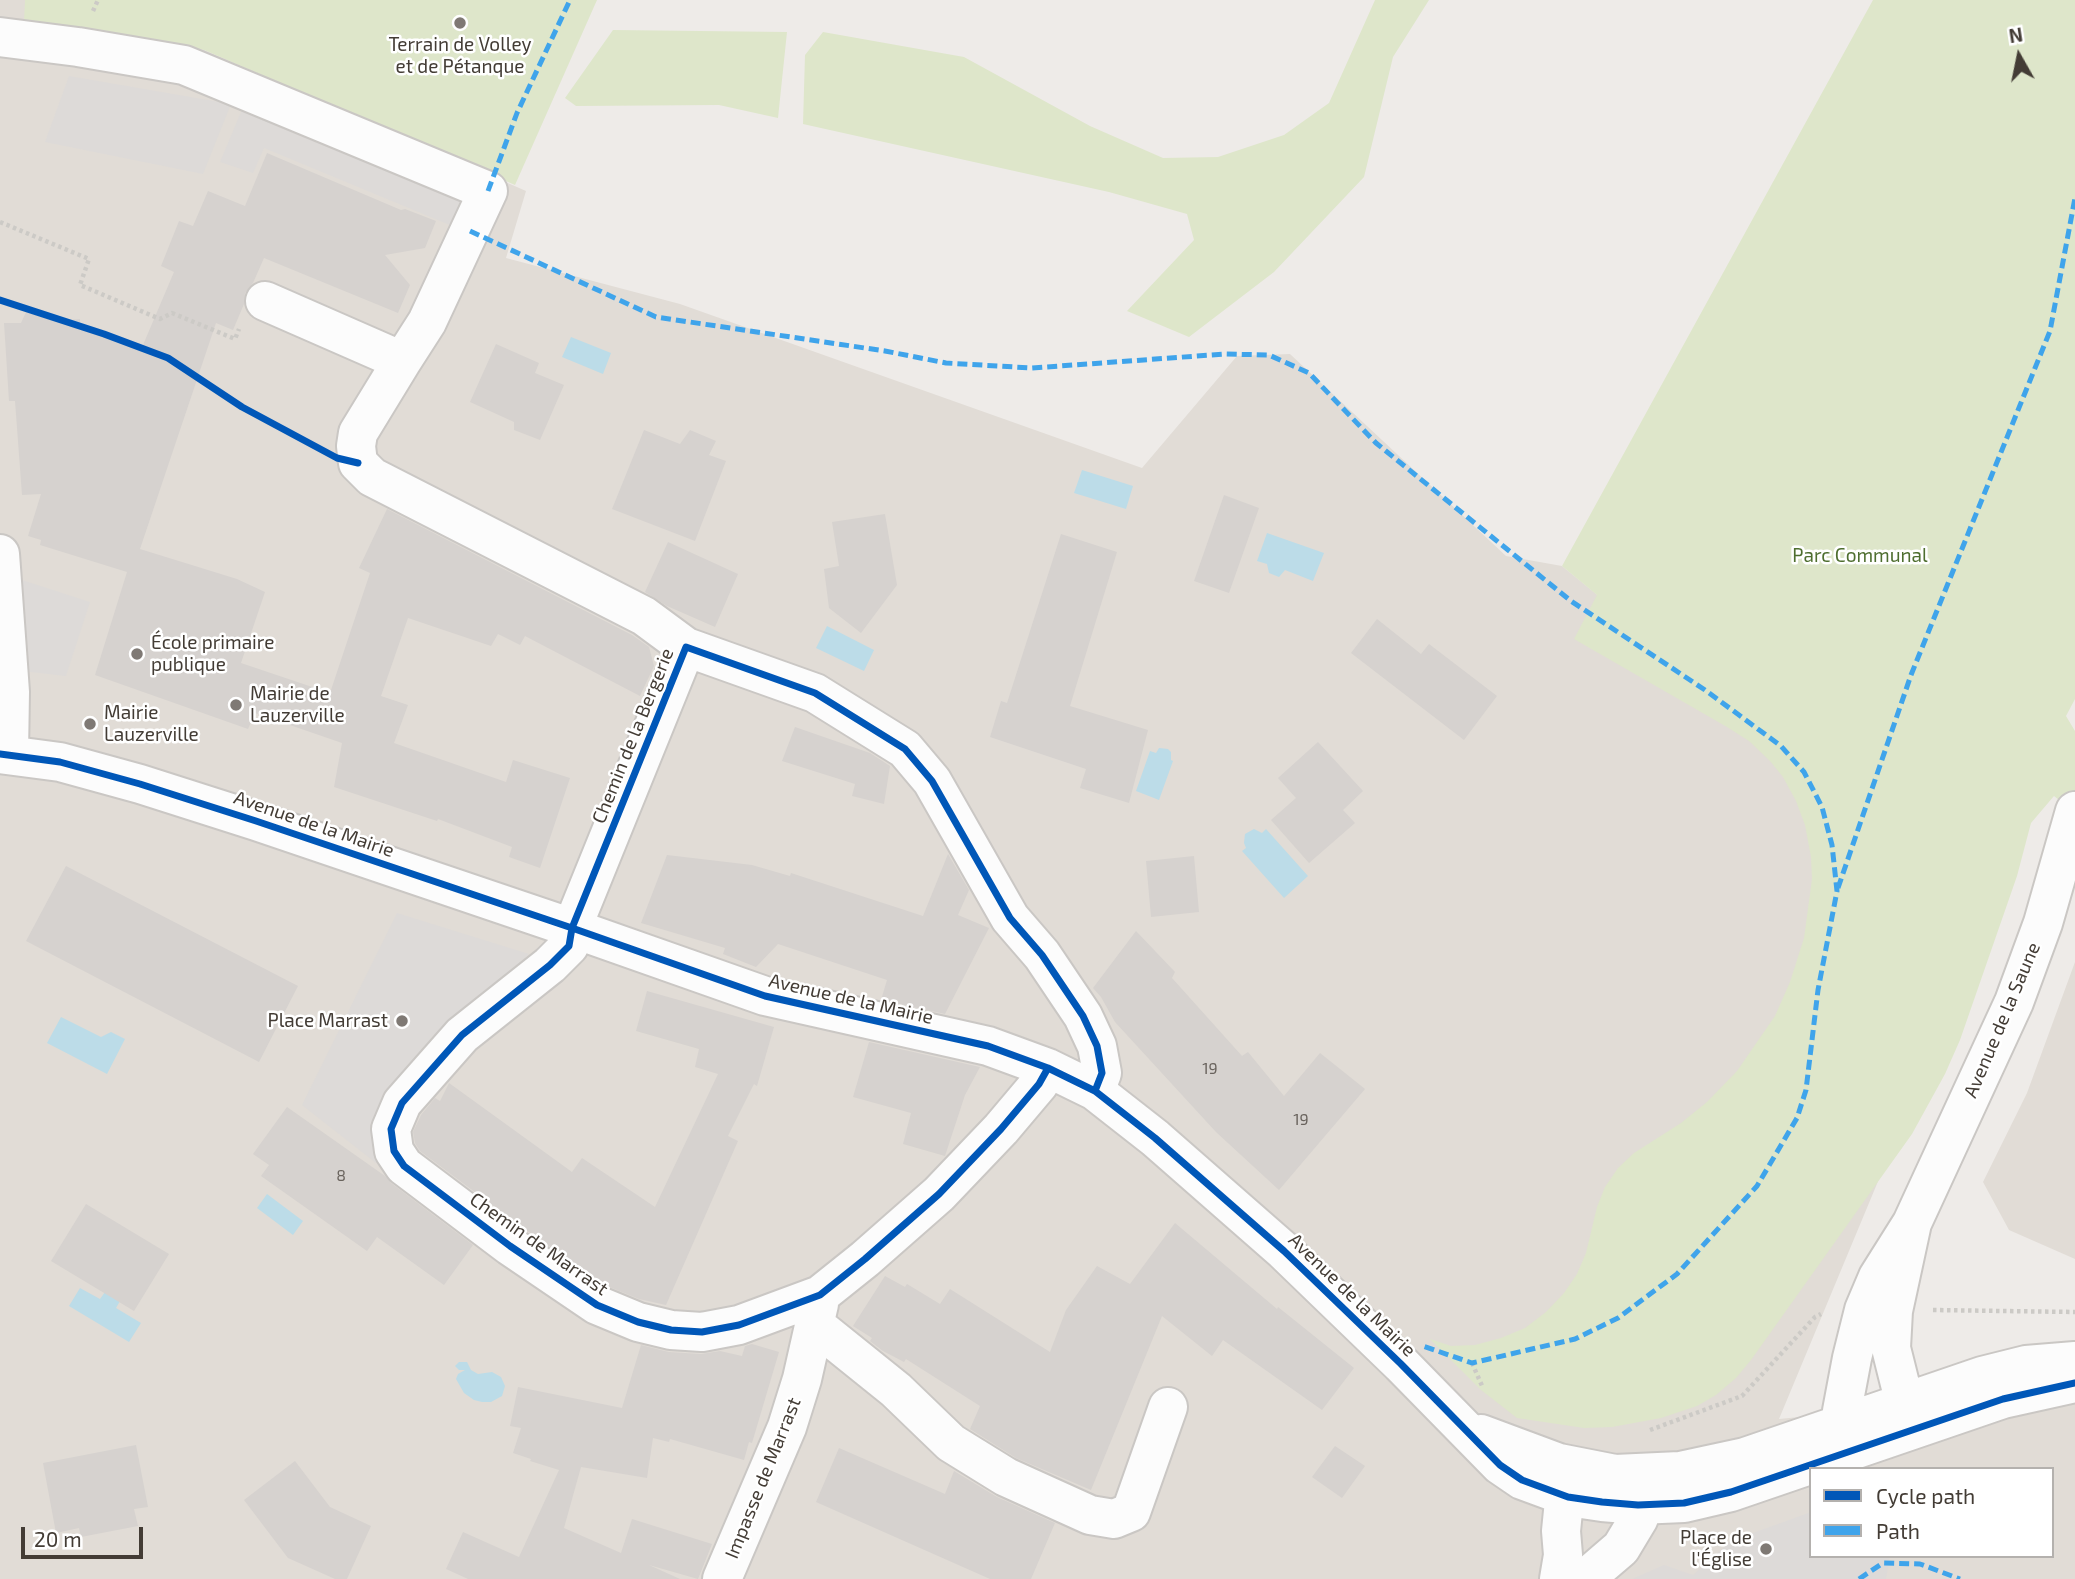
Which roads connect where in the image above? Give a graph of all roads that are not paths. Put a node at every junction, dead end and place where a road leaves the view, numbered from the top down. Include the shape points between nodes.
1 (0, 37) edge
2 (265, 301) road end
3 (402, 361) junction
4 (0, 554) edge
5 (686, 646) junction
6 (4, 754) edge
7 (2075, 811) edge
8 (572, 928) junction
9 (1048, 1068) junction
10 (1095, 1091) junction
11 (1912, 1223) junction
12 (817, 1309) junction
13 (2075, 1361) edge
14 (2075, 1383) edge
15 (1907, 1403) junction
16 (1168, 1407) dead end
17 (1847, 1422) junction
18 (1466, 1428) junction
19 (1886, 1439) junction
20 (1615, 1474) junction
21 (1568, 1497) junction
22 (1638, 1505) junction
23 (1627, 1563) edge
24 (722, 1579) edge
25 (1559, 1579) edge
26 (1585, 1579) edge

1 - 3 street, Chemin de la Bergerie via 184,65 488,191 428,322
2 - 3 street
3 - 5 street, Chemin de la Bergerie via 358,433 358,463 372,477 644,616
4 - 6 street via 10,692
5 - 8 street, Chemin de la Bergerie
5 - 10 street, Chemin de la Bergerie via 815,693 905,749 932,781 1010,918 1042,955 1083,1016 1097,1046 1102,1073
6 - 8 street, Avenue de la Mairie via 60,762 140,784
7 - 11 street, Avenue de la Saune via 2043,923 2014,1002
8 - 9 street, Avenue de la Mairie via 765,996 988,1046
8 - 12 street, Chemin de Marrast via 569,946 462,1035 402,1103 391,1129 394,1151 404,1166 510,1246 597,1306 638,1322 702,1332
9 - 10 street, Avenue de la Mairie
9 - 12 street, Chemin de Marrast via 1001,1129 939,1194
10 - 18 street, Avenue de la Mairie via 1284,1251
11 - 15 street, Avenue de la Saune via 1893,1311 1891,1348
11 - 17 street, Avenue de la Saune via 1878,1276 1864,1310 1842,1411
12 - 16 street via 951,1443 1006,1476 1090,1515 1114,1519 1131,1512
12 - 24 street, Impasse de Marrast via 787,1427
13 - 15 street via 2026,1365
14 - 19 street, Avenue de la Mairie via 2003,1399
15 - 17 street
15 - 19 street
17 - 19 street
17 - 20 street via 1732,1460 1681,1471
18 - 20 street, Avenue de la Mairie via 1559,1463
18 - 21 street, Avenue de la Mairie via 1500,1465 1522,1480
19 - 22 street, Avenue de la Mairie via 1731,1492 1684,1503
20 - 21 street
20 - 22 street
21 - 22 street, Avenue de la Mairie
21 - 25 street
22 - 23 street
23 - 26 street

